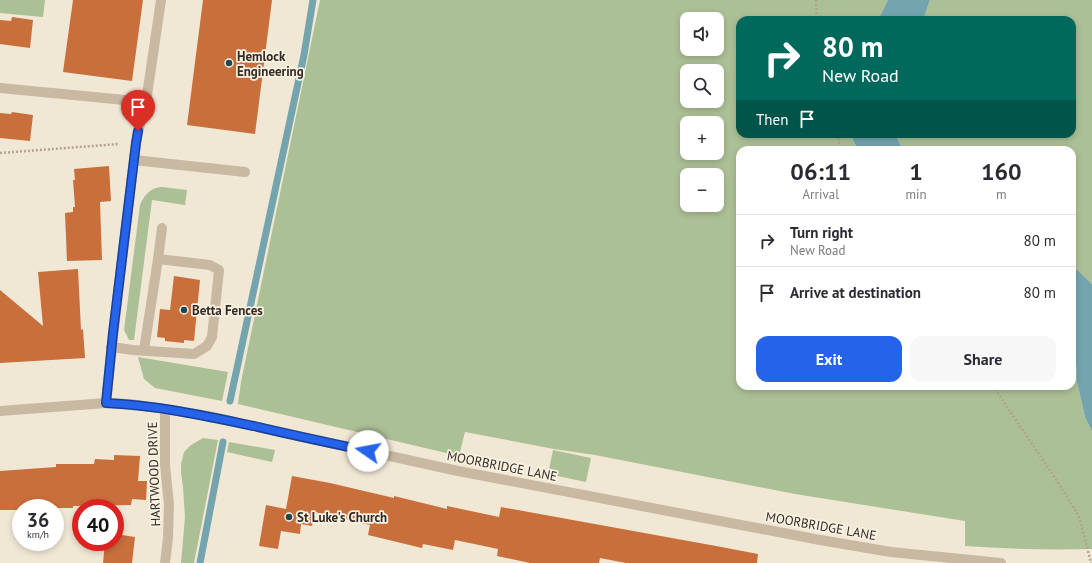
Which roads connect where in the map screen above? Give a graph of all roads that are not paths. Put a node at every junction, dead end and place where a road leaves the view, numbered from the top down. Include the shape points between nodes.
1 (161, 0) edge
2 (0, 88) edge
3 (146, 102) junction
4 (134, 160) junction
5 (245, 172) dead end
6 (162, 228) dead end
7 (158, 259) junction
8 (112, 346) junction
9 (144, 350) junction
10 (106, 403) junction
11 (165, 409) junction
12 (0, 411) edge
13 (165, 563) edge
14 (1001, 563) edge

1 - 3 street
2 - 3 street
3 - 4 street via 140,119
4 - 5 street
4 - 8 street
6 - 7 street
7 - 9 street
7 - 9 street via 210,265 220,270 212,337 207,346 194,354
8 - 9 street
8 - 10 street
10 - 11 street, MOORBRIDGE LANE
10 - 12 street, MOORBRIDGE LANE
11 - 13 street, HARTWOOD DRIVE via 165,465 169,505
11 - 14 street, MOORBRIDGE LANE via 208,416 458,471 820,540 891,552

